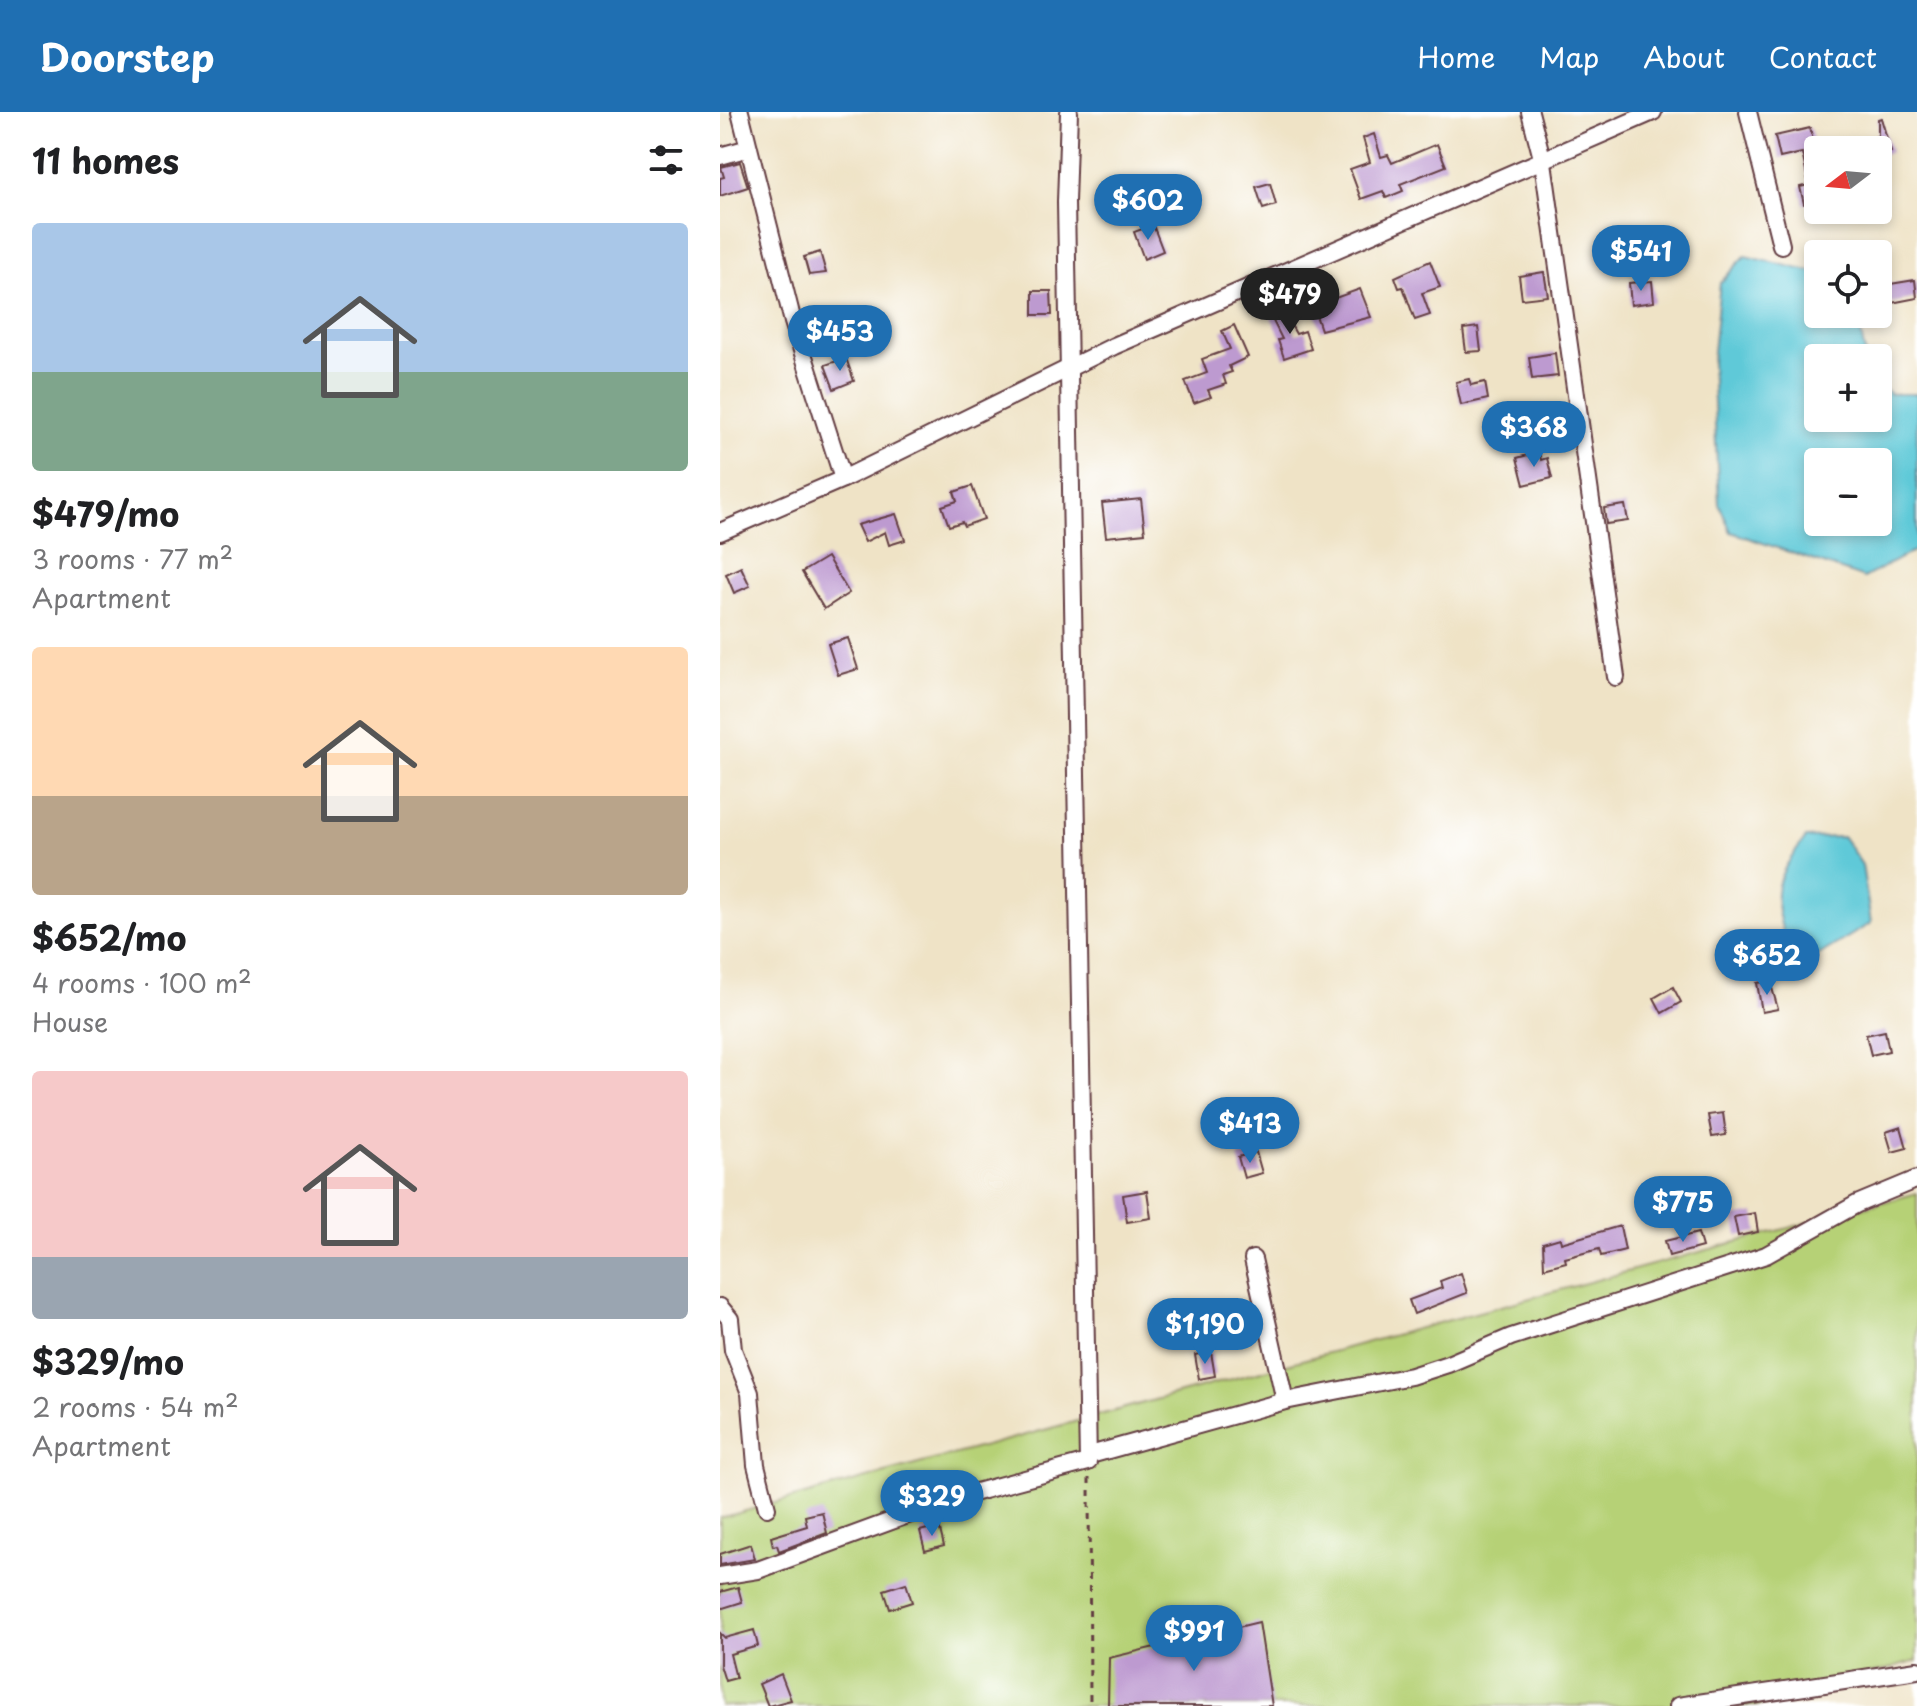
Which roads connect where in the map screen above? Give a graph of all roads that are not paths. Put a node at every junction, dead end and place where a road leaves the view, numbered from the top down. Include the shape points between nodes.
1 (740, 112) edge
2 (1069, 112) edge
3 (1530, 112) edge
4 (1653, 112) edge
5 (1748, 112) edge
6 (749, 148) junction
7 (720, 156) edge
8 (1543, 162) junction
9 (1781, 245) dead end
10 (1072, 368) junction
11 (843, 479) junction
12 (720, 532) edge
13 (1616, 677) dead end
14 (1917, 1179) edge
15 (1253, 1259) dead end
16 (720, 1307) edge
17 (1285, 1401) junction
18 (1089, 1458) junction
19 (767, 1508) dead end
20 (720, 1576) edge
21 (1917, 1670) edge
22 (1678, 1706) edge

1 - 6 street
2 - 10 street via 1066,202
3 - 8 street
4 - 8 street
5 - 9 street
6 - 7 street
6 - 11 street via 793,322
8 - 10 street
8 - 13 street
10 - 11 street
10 - 18 street
11 - 12 street
14 - 17 street via 1733,1267 1511,1337 1411,1376
15 - 17 street
16 - 19 street via 730,1319 733,1350 750,1393 756,1465
17 - 18 street
18 - 20 street via 942,1502 758,1570
21 - 22 street

